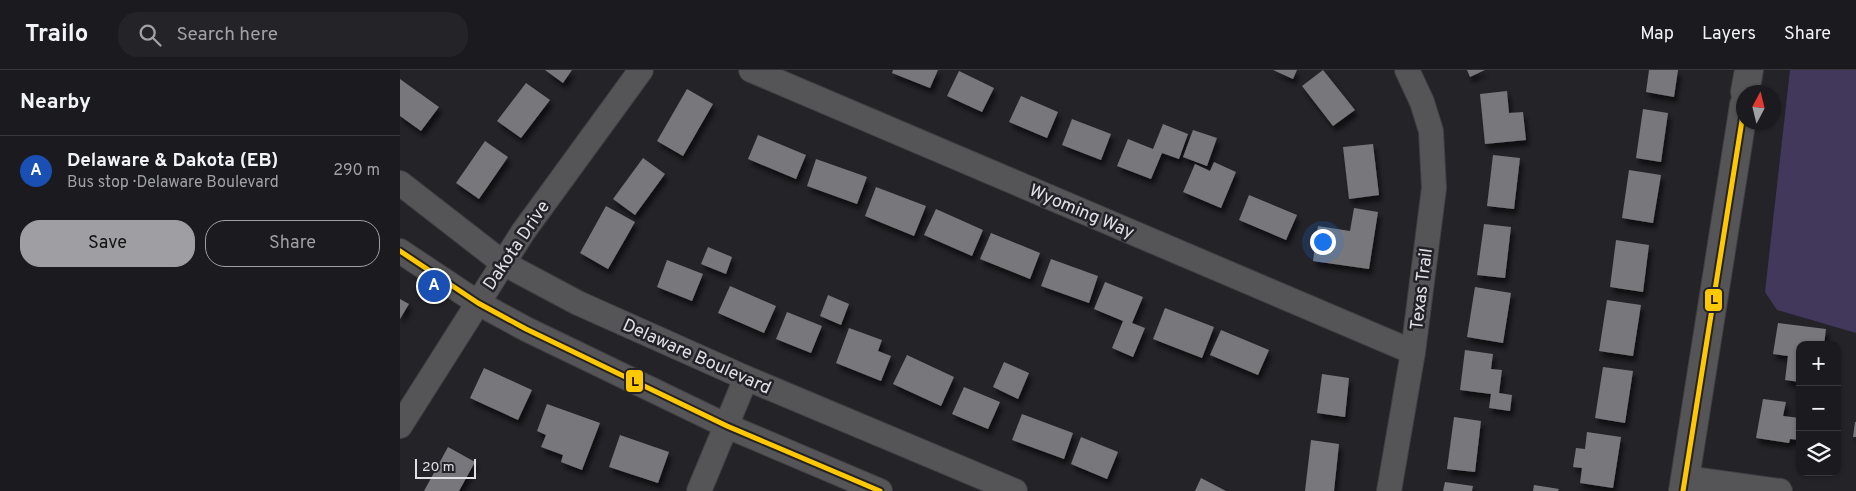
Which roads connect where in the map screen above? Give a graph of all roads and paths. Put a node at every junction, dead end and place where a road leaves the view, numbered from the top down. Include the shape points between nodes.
1 (641, 70) edge
2 (751, 70) edge
3 (1749, 70) edge
4 (1411, 79) edge
5 (1746, 85) edge
6 (1740, 130) edge
7 (400, 183) edge
8 (400, 250) edge
9 (503, 263) junction
10 (478, 303) junction
11 (1412, 352) junction
12 (746, 378) junction
13 (400, 426) edge
14 (727, 426) junction
15 (1684, 484) edge
16 (1012, 490) edge
17 (699, 491) edge
18 (880, 491) edge
19 (1389, 491) edge
20 (1780, 491) edge

1 - 9 street, Dakota Drive via 522,232
2 - 11 street, Wyoming Way
3 - 5 street
4 - 11 street, Texas Trail via 1431,131 1434,188
6 - 15 street
7 - 9 street, Delaware Boulevard
8 - 10 street
9 - 10 street, Dakota Drive
9 - 12 street, Delaware Boulevard via 578,303
10 - 13 street, Dakota Drive
10 - 14 street
11 - 19 street, Texas Trail
12 - 14 street
12 - 16 street, Delaware Boulevard
14 - 17 street
14 - 18 street
15 - 20 street

